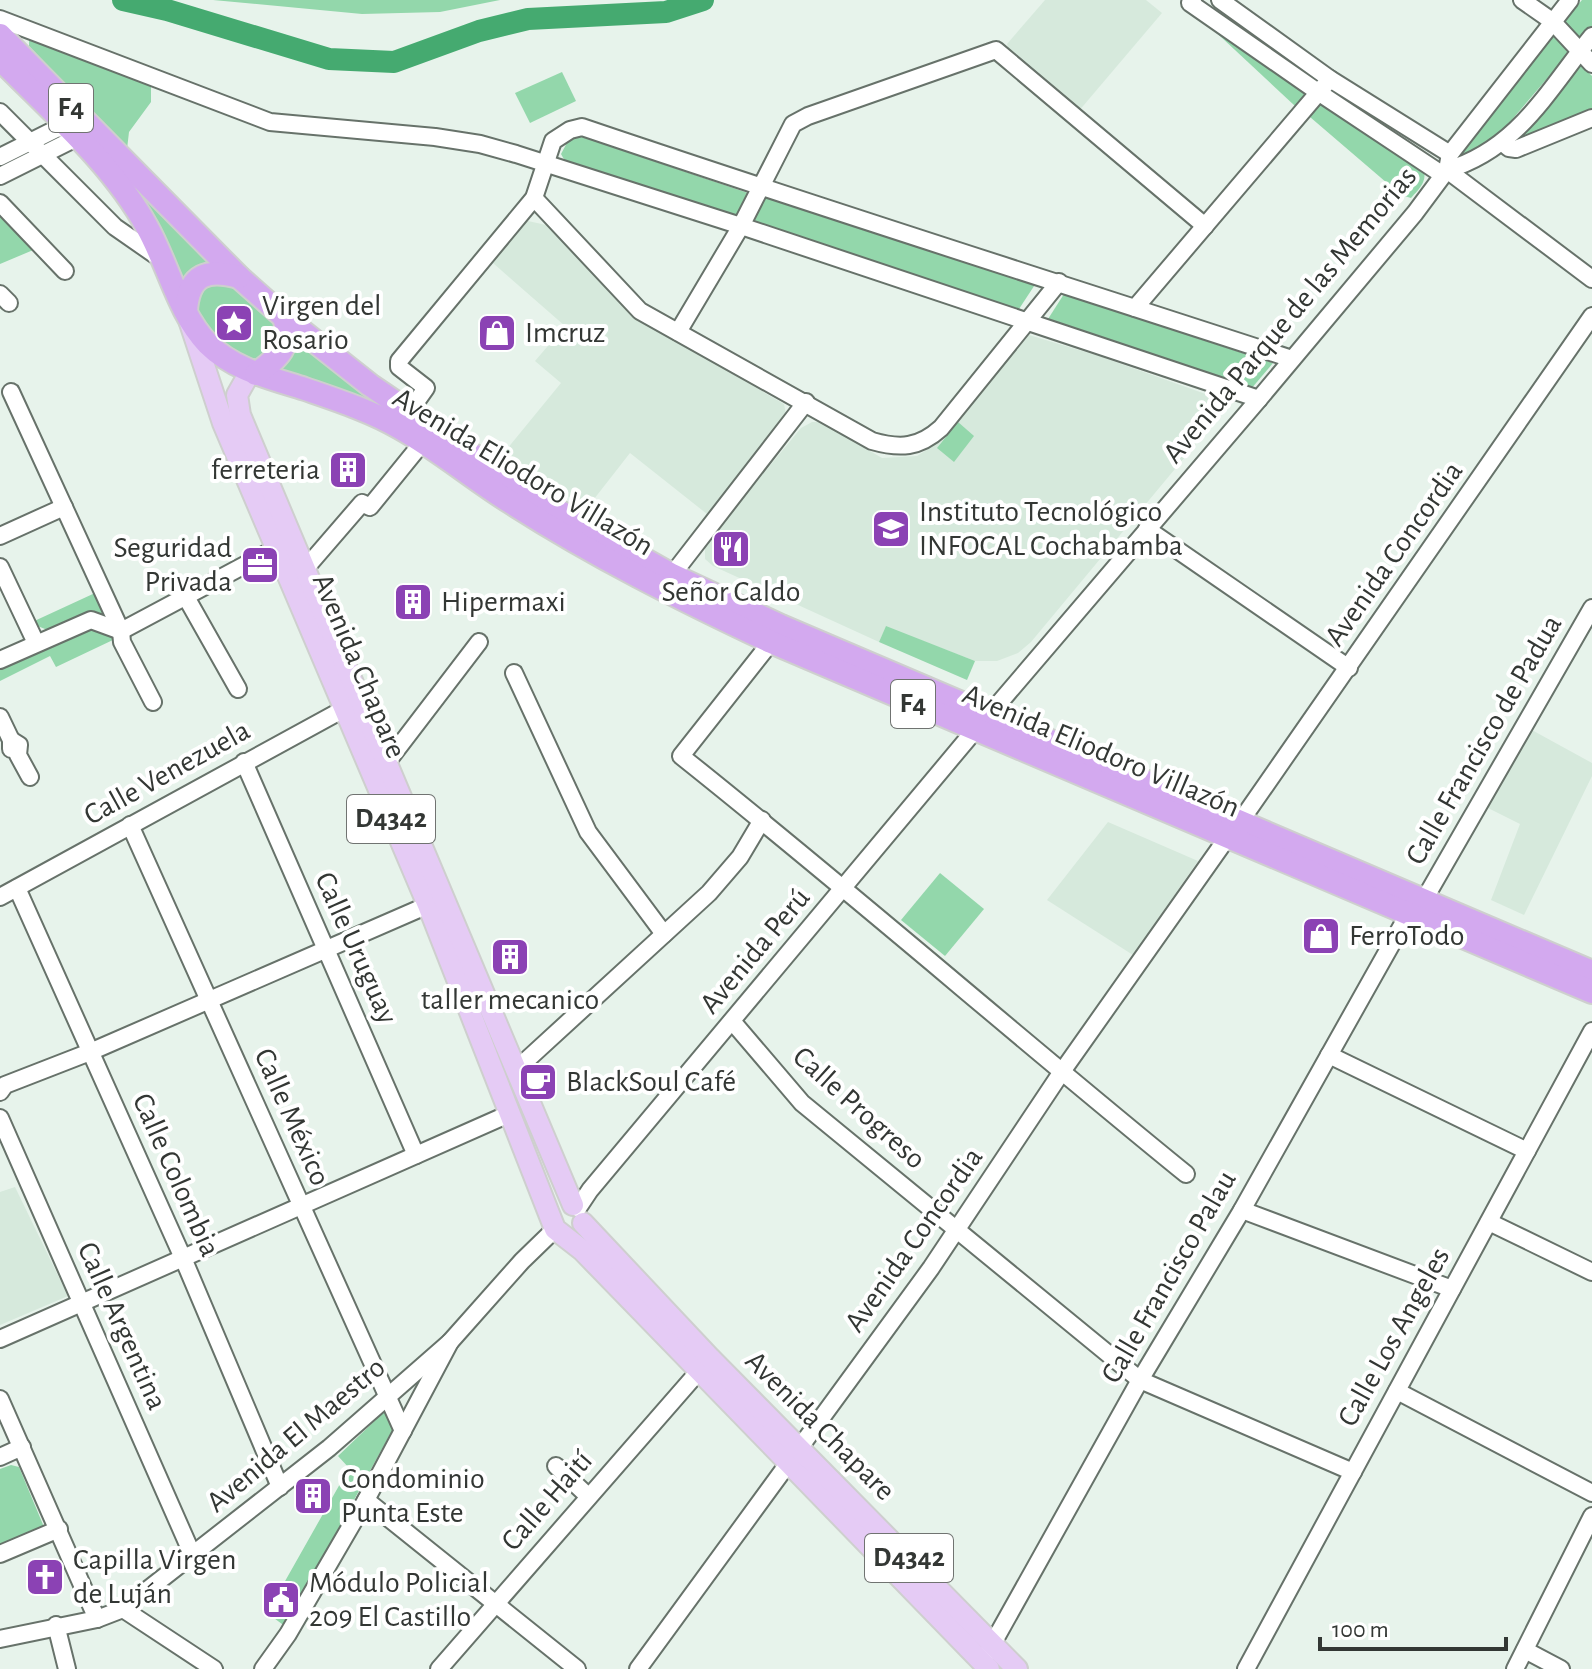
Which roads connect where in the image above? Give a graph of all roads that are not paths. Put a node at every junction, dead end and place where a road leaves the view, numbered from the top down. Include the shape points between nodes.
1 (1220, 0) edge
2 (1522, 0) edge
3 (1570, 0) edge
4 (1191, 1) edge
5 (0, 19) edge
6 (1552, 21) junction
7 (0, 35) edge
8 (1592, 36) edge
9 (1580, 51) junction
10 (0, 59) edge
11 (1592, 64) edge
12 (1330, 79) junction
13 (1318, 92) junction
14 (0, 112) edge
15 (1592, 118) edge
16 (70, 131) junction
17 (30, 142) junction
18 (1503, 143) junction
19 (43, 155) junction
20 (0, 157) edge
21 (545, 163) junction
22 (1447, 166) junction
23 (0, 176) edge
24 (760, 188) junction
25 (534, 198) junction
26 (0, 203) edge
27 (741, 226) junction
28 (1205, 226) junction
29 (162, 260) junction
30 (65, 271) dead end
31 (239, 277) junction
32 (1592, 279) edge
33 (1059, 282) junction
34 (1135, 308) junction
35 (187, 313) junction
36 (1592, 316) edge
37 (284, 317) junction
38 (1029, 321) junction
39 (678, 332) junction
40 (1292, 359) junction
41 (253, 373) junction
42 (11, 392) dead end
43 (1259, 399) junction
44 (806, 402) junction
45 (409, 412) junction
46 (231, 419) junction
47 (422, 443) junction
48 (64, 507) junction
49 (1147, 529) junction
50 (0, 536) edge
51 (284, 544) junction
52 (0, 567) edge
53 (305, 569) junction
54 (672, 575) junction
55 (186, 597) junction
56 (1592, 608) edge
57 (121, 631) junction
58 (479, 642) dead end
59 (771, 642) junction
60 (36, 643) junction
61 (0, 660) edge
62 (1349, 668) junction
63 (514, 673) dead end
64 (238, 689) dead end
65 (153, 702) dead end
66 (353, 704) junction
67 (0, 717) edge
68 (982, 722) junction
69 (388, 761) junction
70 (244, 762) junction
71 (30, 777) dead end
72 (762, 820) junction
73 (130, 825) junction
74 (1234, 830) junction
75 (17, 888) junction
76 (845, 888) junction
77 (0, 897) edge
78 (428, 905) junction
79 (1416, 907) junction
80 (664, 934) junction
81 (326, 950) junction
82 (1592, 972) edge
83 (1592, 992) edge
84 (210, 999) junction
85 (732, 1021) junction
86 (1592, 1031) edge
87 (90, 1052) junction
88 (1329, 1055) junction
89 (518, 1068) junction
90 (1061, 1073) junction
91 (2, 1084) edge
92 (511, 1113) junction
93 (0, 1118) edge
94 (1527, 1151) junction
95 (416, 1155) junction
96 (1186, 1174) dead end
97 (300, 1206) junction
98 (1242, 1210) junction
99 (578, 1212) junction
100 (1489, 1222) junction
101 (558, 1227) junction
102 (957, 1231) junction
103 (183, 1258) junction
104 (1592, 1272) edge
105 (1452, 1289) junction
106 (81, 1303) junction
107 (0, 1339) edge
108 (450, 1342) junction
109 (699, 1371) junction
110 (1140, 1380) junction
111 (1397, 1391) junction
112 (387, 1397) junction
113 (0, 1399) edge
114 (403, 1431) junction
115 (22, 1447) junction
116 (794, 1454) junction
117 (0, 1457) edge
118 (556, 1466) dead end
119 (1353, 1472) junction
120 (280, 1487) junction
121 (1592, 1493) edge
122 (588, 1496) junction
123 (366, 1500) junction
124 (1592, 1516) edge
125 (59, 1529) junction
126 (0, 1554) edge
127 (193, 1556) junction
128 (494, 1604) junction
129 (123, 1609) junction
130 (97, 1619) junction
131 (56, 1625) junction
132 (0, 1639) edge
133 (1525, 1650) junction
134 (986, 1661) edge
135 (67, 1669) edge
136 (214, 1669) edge
137 (263, 1669) edge
138 (439, 1669) edge
139 (577, 1669) edge
140 (638, 1669) edge
141 (1017, 1669) edge
142 (1246, 1669) edge
143 (1515, 1669) edge
144 (1561, 1669) edge

1 - 12 street
2 - 6 street
3 - 6 street, Avenida Parque de las Memorias
4 - 13 street
5 - 21 street via 270,122 480,144
6 - 9 street
6 - 22 street, Avenida Parque de las Memorias
7 - 31 highway, F4
8 - 9 street
9 - 11 street
9 - 18 street
10 - 16 highway, F4
12 - 13 street
12 - 22 street
13 - 22 street
13 - 28 street
14 - 17 street
15 - 18 street via 1516,149
16 - 17 street
16 - 19 street
16 - 29 highway, F4 via 123,189
17 - 19 street
17 - 20 street
18 - 22 street via 1470,163
19 - 23 street
19 - 29 street via 115,227
21 - 24 street via 553,141 582,127
21 - 25 street
21 - 27 street
22 - 32 street
22 - 40 street, Avenida Parque de las Memorias via 1415,213
24 - 27 street
24 - 28 street via 793,124 996,50
24 - 33 street
25 - 39 street via 640,311
25 - 45 street via 399,361 399,367 426,388
26 - 30 street
27 - 38 street
27 - 39 street
28 - 34 street
29 - 35 highway, F4
31 - 35 highway via 221,272 198,278
31 - 37 highway, F4
33 - 34 street
33 - 38 street
34 - 40 street
35 - 41 highway, F4 via 220,354
35 - 46 main road, Avenida Chapare / D4342
36 - 62 street, Avenida Concordia
37 - 41 highway via 285,348
37 - 45 highway, Avenida Eliodoro Villazón / F4
38 - 43 street
38 - 44 street via 928,440 892,447 872,441
39 - 44 street
40 - 43 street, Avenida Parque de las Memorias
41 - 46 main road via 237,395
41 - 47 highway, Avenida Eliodoro Villazón / F4 via 377,417
42 - 48 street
43 - 49 street, Avenida Parque de las Memorias
44 - 54 street
45 - 54 highway, Avenida Eliodoro Villazón / F4 via 539,500
46 - 51 main road, Avenida Chapare / D4342
47 - 53 street via 370,507 362,503
47 - 59 highway, Avenida Eliodoro Villazón / F4 via 580,544
48 - 50 street
48 - 57 street
49 - 62 street
49 - 68 street, Avenida Parque de las Memorias
51 - 53 main road, Avenida Chapare / D4342
51 - 55 street
51 - 66 main road, Avenida Chapare / D4342
52 - 60 street
53 - 66 main road, Avenida Chapare / D4342
54 - 68 highway, Avenida Eliodoro Villazón / F4
55 - 57 street
55 - 64 street
56 - 79 street, Calle Francisco de Padua
57 - 60 street via 91,620
57 - 65 street
58 - 69 street
59 - 68 highway, Avenida Eliodoro Villazón / F4
59 - 72 street via 681,756
60 - 61 street
62 - 74 street, Avenida Concordia
63 - 80 street via 588,832
66 - 69 main road, Avenida Chapare / D4342
66 - 70 street, Calle Venezuela
66 - 78 main road, Avenida Chapare / D4342
67 - 71 street via 11,751
68 - 74 highway, Avenida Eliodoro Villazón / F4
68 - 76 street, Avenida Perú
69 - 89 main road, Avenida Chapare / D4342
70 - 73 street, Calle Venezuela
70 - 81 street, Calle Uruguay
72 - 76 street
72 - 80 street via 730,869
73 - 75 street, Calle Venezuela
73 - 84 street, Calle México
74 - 79 highway, Avenida Eliodoro Villazón / F4
74 - 90 street, Avenida Concordia
75 - 77 street, Calle Venezuela
75 - 87 street, Calle Colombia
76 - 85 street, Avenida Perú
76 - 90 street
78 - 81 street
78 - 92 main road, Avenida Chapare / D4342
79 - 82 highway, Avenida Eliodoro Villazón / F4
79 - 83 highway, Avenida Eliodoro Villazón / F4
79 - 88 street, Calle Francisco Palau
80 - 89 street
81 - 84 street
81 - 95 street, Calle Uruguay
84 - 87 street
84 - 97 street, Calle México
85 - 99 street, Avenida Perú via 600,1178
85 - 102 street, Calle Progreso via 802,1103
86 - 94 street, Calle Los Angeles
87 - 91 street
87 - 103 street, Calle Colombia
88 - 94 street
88 - 98 street, Calle Francisco Palau
89 - 99 main road, Avenida Chapare / D4342
90 - 96 street
90 - 102 street, Avenida Concordia
92 - 95 street
92 - 101 main road, Avenida Chapare / D4342
93 - 106 street, Calle Argentina
94 - 100 street, Calle Los Angeles
95 - 97 street
97 - 103 street
97 - 112 street, Calle México
98 - 105 street
98 - 110 street, Calle Francisco Palau
99 - 101 main road via 561,1206
99 - 101 main road via 577,1232
99 - 116 main road, Avenida Chapare / D4342
100 - 104 street
100 - 105 street, Calle Los Angeles
101 - 108 street
101 - 109 main road, Avenida Chapare / D4342
102 - 110 street, Calle Progreso
102 - 116 street, Avenida Concordia
103 - 106 street
103 - 120 street, Calle Colombia
105 - 111 street, Calle Los Angeles
106 - 107 street
106 - 127 street, Calle Argentina
108 - 112 street, Avenida El Maestro
108 - 114 street
109 - 116 main road, Avenida Chapare / D4342
109 - 122 street, Calle Haití
110 - 119 street, Calle Progreso
110 - 134 street, Calle Francisco Palau
111 - 119 street, Calle Los Angeles
111 - 121 street
112 - 114 street, Calle México
112 - 120 street, Avenida El Maestro
113 - 115 street
114 - 123 street
115 - 117 street
115 - 125 street
116 - 134 main road, Avenida Chapare / D4342
116 - 140 street, Avenida Concordia
118 - 122 street
119 - 142 street, Calle Los Angeles
120 - 127 street, Avenida El Maestro
122 - 128 street, Calle Haití
123 - 128 street
123 - 137 street
124 - 133 street
125 - 126 street
125 - 130 street
127 - 129 street, Avenida El Maestro
128 - 138 street, Calle Haití
128 - 139 street
129 - 130 street, Avenida El Maestro
129 - 136 street
130 - 131 street, Avenida El Maestro
131 - 132 street, Avenida El Maestro
131 - 135 street
133 - 143 street
133 - 144 street
134 - 141 main road, Avenida Chapare / D4342

